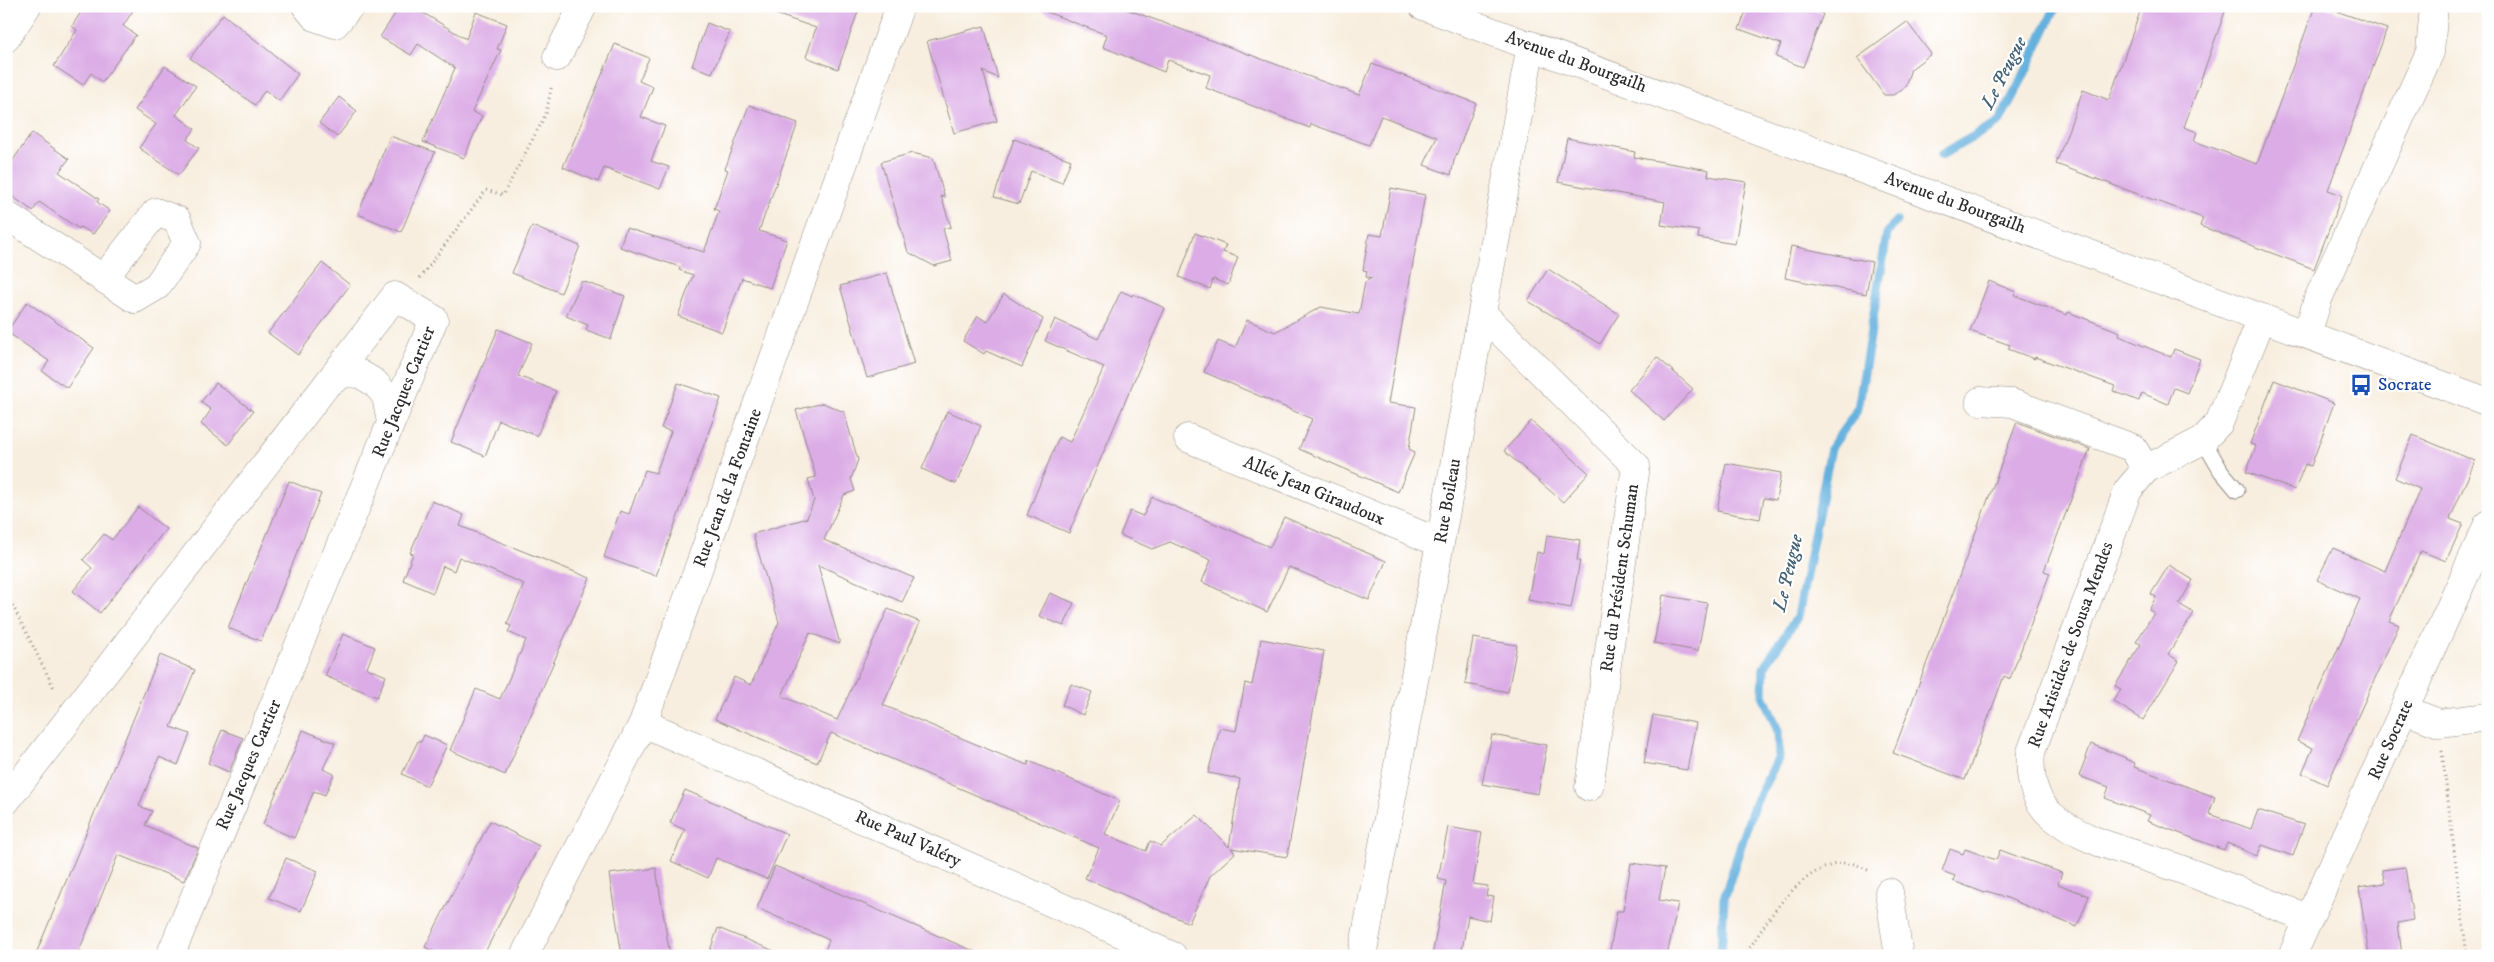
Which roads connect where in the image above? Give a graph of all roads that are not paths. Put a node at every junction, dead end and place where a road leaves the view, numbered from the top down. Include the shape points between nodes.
1 (28, 6) edge
2 (306, 6) edge
3 (350, 6) edge
4 (583, 6) edge
5 (900, 6) edge
6 (1423, 6) edge
7 (2436, 7) edge
8 (6, 38) edge
9 (1531, 45) junction
10 (557, 57) road end
11 (6, 215) edge
12 (103, 279) dead end
13 (1482, 313) junction
14 (2262, 318) junction
15 (2307, 334) junction
16 (330, 382) junction
17 (1980, 401) dead end
18 (2488, 402) edge
19 (391, 422) junction
20 (1188, 438) dead end
21 (2203, 440) junction
22 (2146, 469) junction
23 (2237, 490) dead end
24 (2488, 524) edge
25 (1440, 543) junction
26 (2405, 710) junction
27 (2488, 716) edge
28 (644, 723) junction
29 (1589, 787) dead end
30 (6, 801) edge
31 (1889, 892) road end
32 (2309, 919) junction
33 (170, 956) edge
34 (524, 956) edge
35 (1173, 956) edge
36 (1362, 956) edge
37 (1899, 956) edge
38 (2292, 956) edge

1 - 8 street
2 - 3 street via 315,17 335,24
4 - 10 street
5 - 28 street, Rue Jean de la Fontaine
6 - 9 street, Avenue du Bourgailh
7 - 15 street via 2430,52 2318,299
9 - 13 street, Rue Boileau
9 - 14 street, Avenue du Bourgailh
11 - 12 street
13 - 25 street, Rue Boileau
13 - 29 street, Rue du Président Schuman via 1636,466
14 - 15 street, Avenue du Bourgailh
14 - 21 street, Rue Aristides de Sousa Mendes via 2219,423
15 - 18 street, Avenue du Bourgailh
16 - 19 street via 344,373 360,374 375,383 386,396
16 - 19 street, Rue Jacques Cartier via 395,296 434,319
16 - 30 street
17 - 22 street via 2012,403 2133,448
19 - 33 street, Rue Jacques Cartier
20 - 25 street, Allée Jean Giraudoux
21 - 22 street, Rue Aristides de Sousa Mendes
21 - 23 lane via 2221,471
22 - 32 street, Rue Aristides de Sousa Mendes via 2128,490 2031,752 2029,772 2036,794 2050,814 2089,836
24 - 26 street, Rue Socrate
25 - 36 street, Rue Boileau
26 - 27 street via 2439,723
26 - 32 street, Rue Socrate
28 - 34 street, Rue Jean de la Fontaine
28 - 35 street, Rue Paul Valéry
31 - 37 street
32 - 38 street, Rue Socrate

